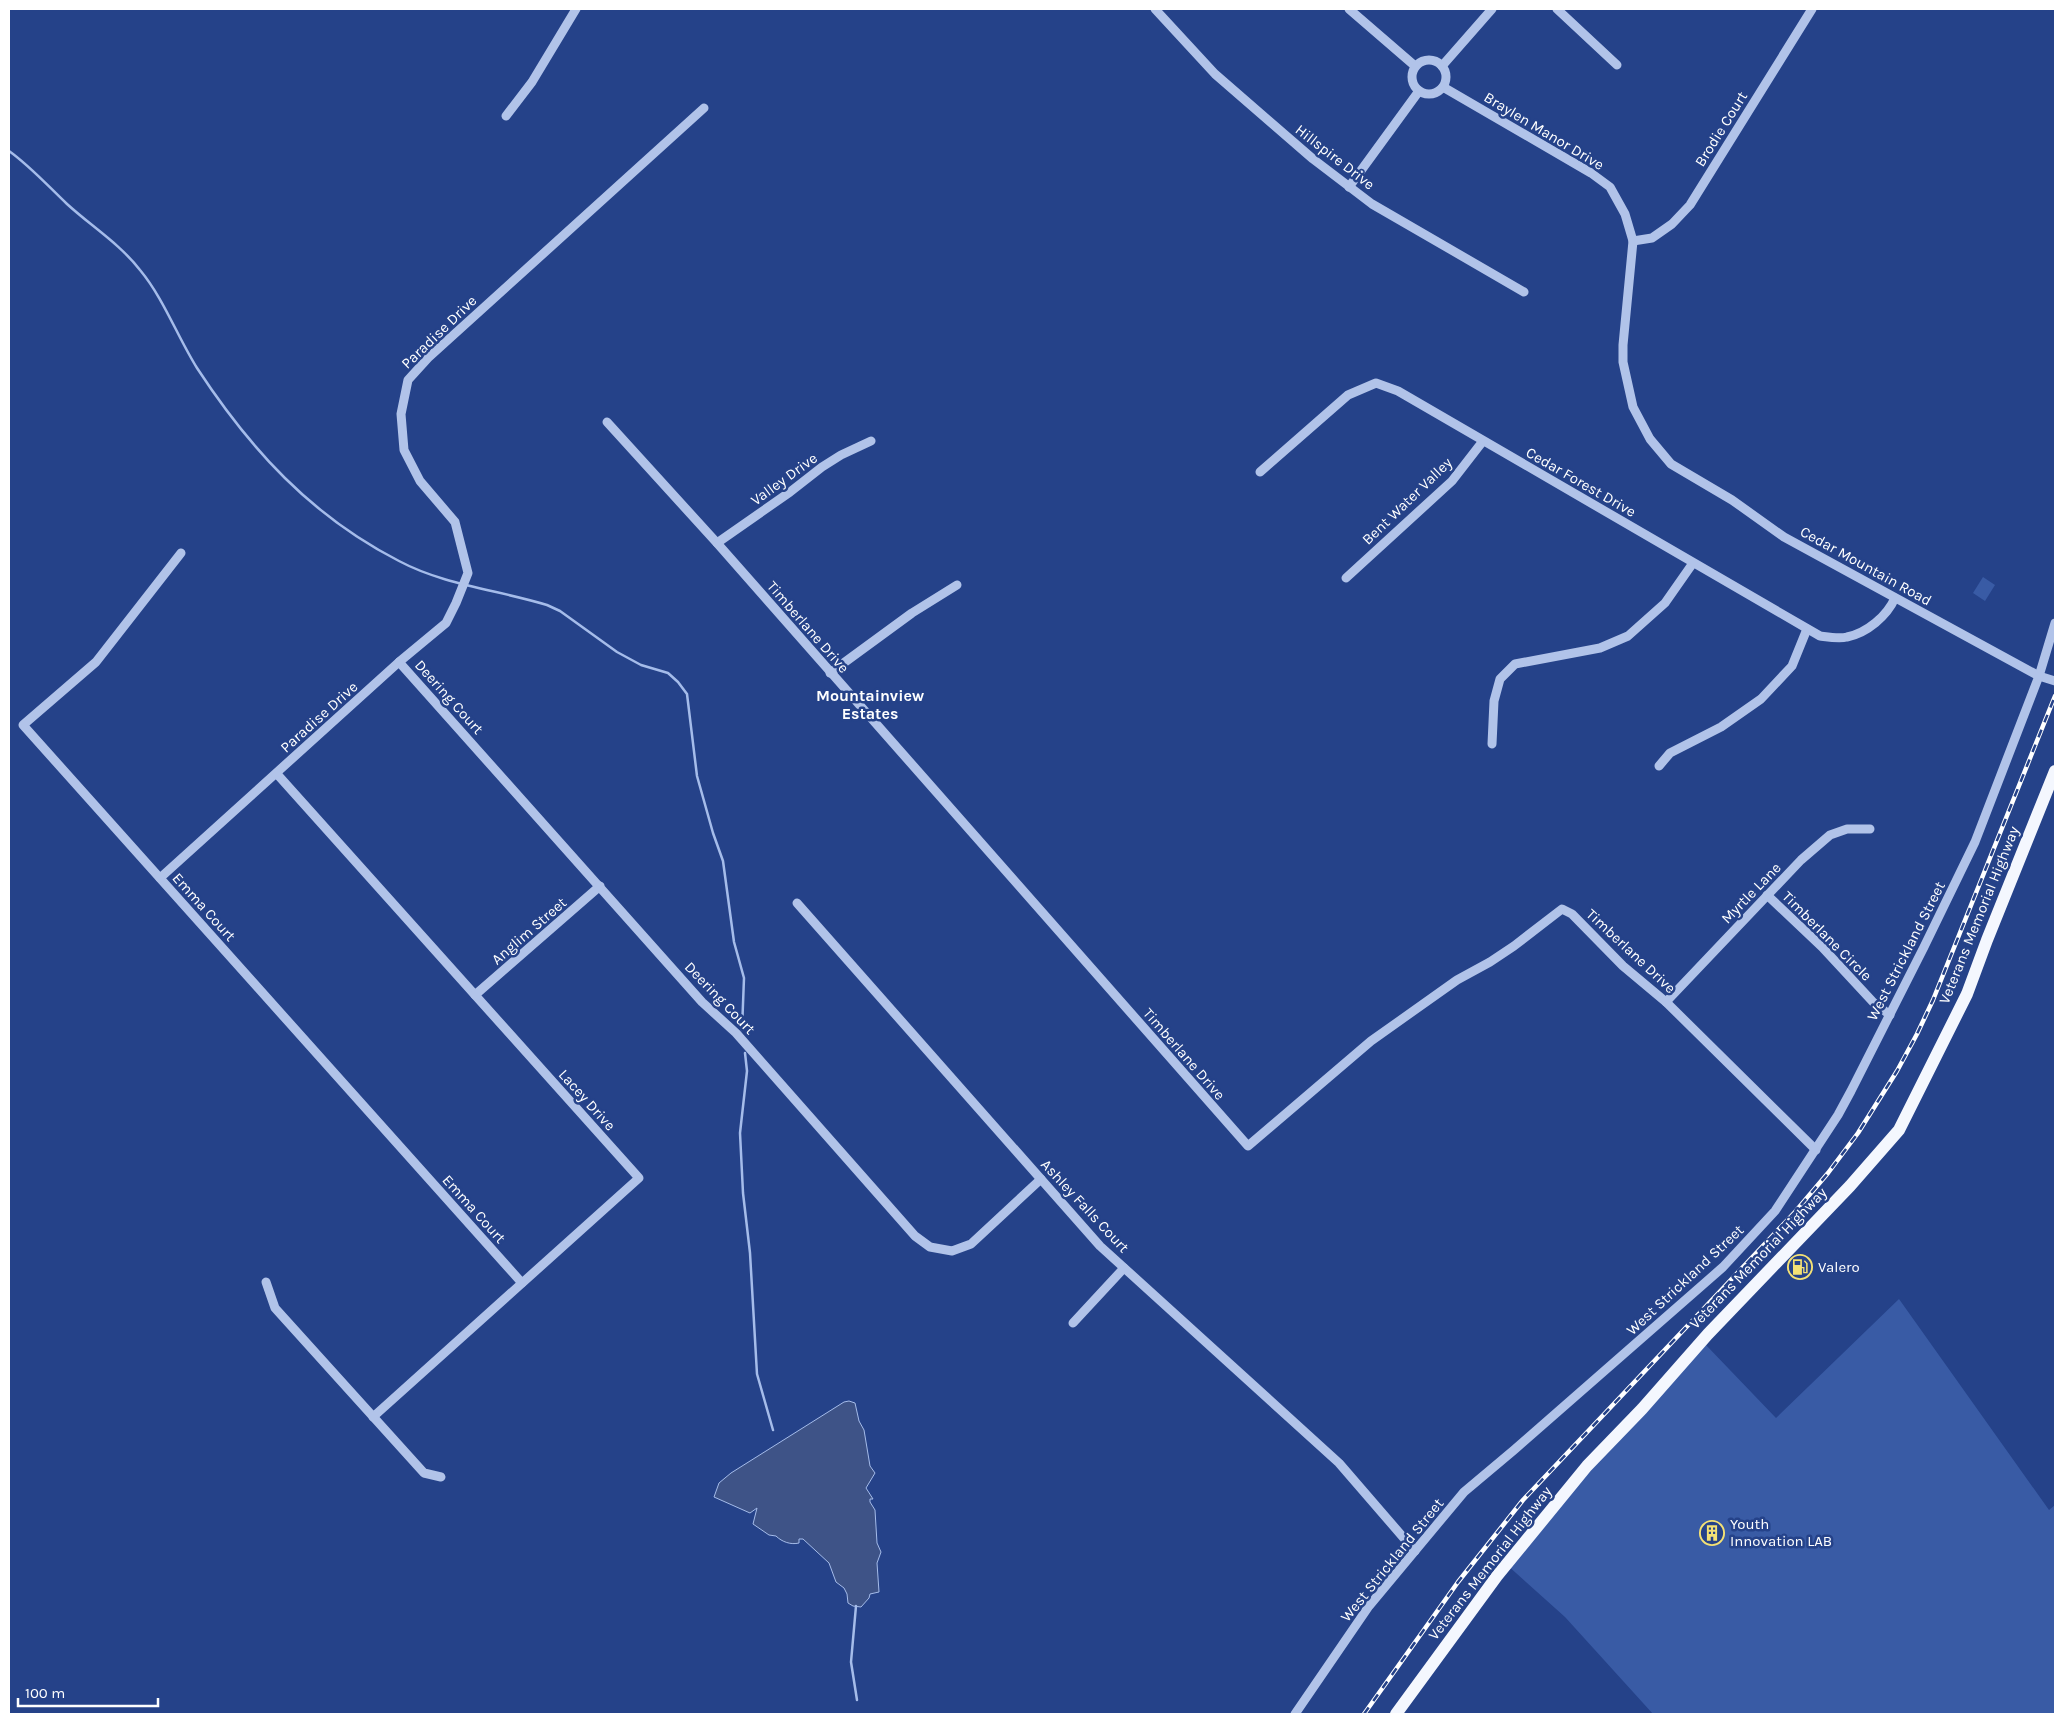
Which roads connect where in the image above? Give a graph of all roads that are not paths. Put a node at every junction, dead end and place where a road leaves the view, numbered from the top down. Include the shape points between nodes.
1 (576, 9) edge
2 (1155, 9) edge
3 (1349, 9) edge
4 (1492, 9) edge
5 (1557, 9) edge
6 (1812, 9) edge
7 (1617, 65) dead end
8 (1416, 66) junction
9 (1442, 66) junction
10 (1443, 87) junction
11 (1420, 91) junction
12 (704, 108) dead end
13 (506, 116) dead end
14 (1349, 187) junction
15 (1633, 241) junction
16 (1524, 292) dead end
17 (607, 422) dead end
18 (1483, 440) junction
19 (870, 441) dead end
20 (1671, 464) joint
21 (1260, 472) dead end
22 (717, 543) junction
23 (181, 553) dead end
24 (1693, 563) junction
25 (1346, 578) dead end
26 (957, 585) dead end
27 (1895, 598) junction
28 (2055, 623) edge
29 (1807, 629) junction
30 (399, 662) junction
31 (830, 673) junction
32 (2039, 676) junction
33 (2055, 681) edge
34 (1492, 744) dead end
35 (1659, 766) dead end
36 (2055, 771) edge
37 (277, 774) junction
38 (1870, 829) dead end
39 (160, 878) junction
40 (600, 886) junction
41 (1767, 896) junction
42 (797, 904) dead end
43 (476, 996) junction
44 (1666, 1002) junction
45 (1890, 1015) junction
46 (1816, 1150) junction
47 (1041, 1179) junction
48 (1124, 1268) junction
49 (266, 1282) dead end
50 (522, 1283) junction
51 (1073, 1323) dead end
52 (373, 1417) junction
53 (441, 1477) dead end
54 (1415, 1551) junction
55 (1296, 1714) edge
56 (1396, 1714) edge

1 - 13 street via 532,82
2 - 14 street, Hillspire Drive via 1215,74
3 - 8 street
4 - 9 street
5 - 7 street
6 - 15 street, Brodie Court via 1690,205 1672,224 1652,238
8 - 9 street via 1428,60
8 - 11 street via 1412,71 1412,82
9 - 10 street via 1446,76
10 - 11 street via 1430,94
10 - 15 street, Braylen Manor Drive via 1610,188 1625,214
11 - 14 street
12 - 30 street, Paradise Drive via 428,358 408,380 401,414 404,450 420,481 455,522 468,573 446,623
14 - 16 street, Hillspire Drive via 1372,204
15 - 20 street, Braylen Manor Drive via 1623,362 1633,407 1650,439
17 - 22 street, Timberlane Drive
18 - 21 street, Cedar Forest Drive via 1398,391 1376,383 1348,395
18 - 24 street, Cedar Forest Drive
18 - 25 street, Bent Water Valley via 1452,481
19 - 22 street, Valley Drive via 841,455
20 - 27 street, Cedar Mountain Road via 1732,500 1784,537
22 - 31 street, Timberlane Drive
23 - 39 street, Emma Court via 96,662 23,725
24 - 29 street, Cedar Forest Drive
24 - 34 street via 1665,603 1628,636 1600,648 1515,664 1500,679 1494,701
26 - 31 street via 912,612
27 - 29 street, Cedar Forest Drive via 1890,608 1869,628 1847,637 1820,636
27 - 32 street, Cedar Mountain Road
28 - 32 street, West Strickland Street
29 - 35 street via 1792,666 1761,699 1721,727 1670,753
30 - 37 street, Paradise Drive
30 - 40 street, Deering Court
31 - 44 street, Timberlane Drive via 1248,1146 1371,1041 1458,980 1514,946 1562,909 1572,914 1623,966
32 - 33 street, Cedar Mountain Road
32 - 45 street, West Strickland Street via 1975,842
36 - 56 main road, Veterans Memorial Highway via 1966,994 1898,1130 1587,1466 1497,1576
37 - 39 street, Paradise Drive
37 - 43 street, Lacey Drive
38 - 41 street, Myrtle Lane via 1846,829 1830,835 1800,860
39 - 50 street, Emma Court
40 - 43 street, Anglim Street
40 - 47 street, Deering Court via 702,1002 736,1033 915,1236 930,1247 952,1251 971,1244
41 - 44 street, Myrtle Lane
41 - 45 street, Timberlane Circle
42 - 47 street, Ashley Falls Court
43 - 50 street, Lacey Drive via 639,1178
44 - 46 street, Timberlane Drive
45 - 46 street, West Strickland Street via 1847,1099
46 - 54 street, West Strickland Street via 1775,1211 1723,1267 1464,1492
47 - 48 street, Ashley Falls Court via 1100,1246
48 - 51 street
48 - 54 street, Ashley Falls Court via 1339,1463
49 - 52 street via 276,1308
50 - 52 street, Lacey Drive
52 - 53 street via 424,1473
54 - 55 street, West Strickland Street via 1369,1606

